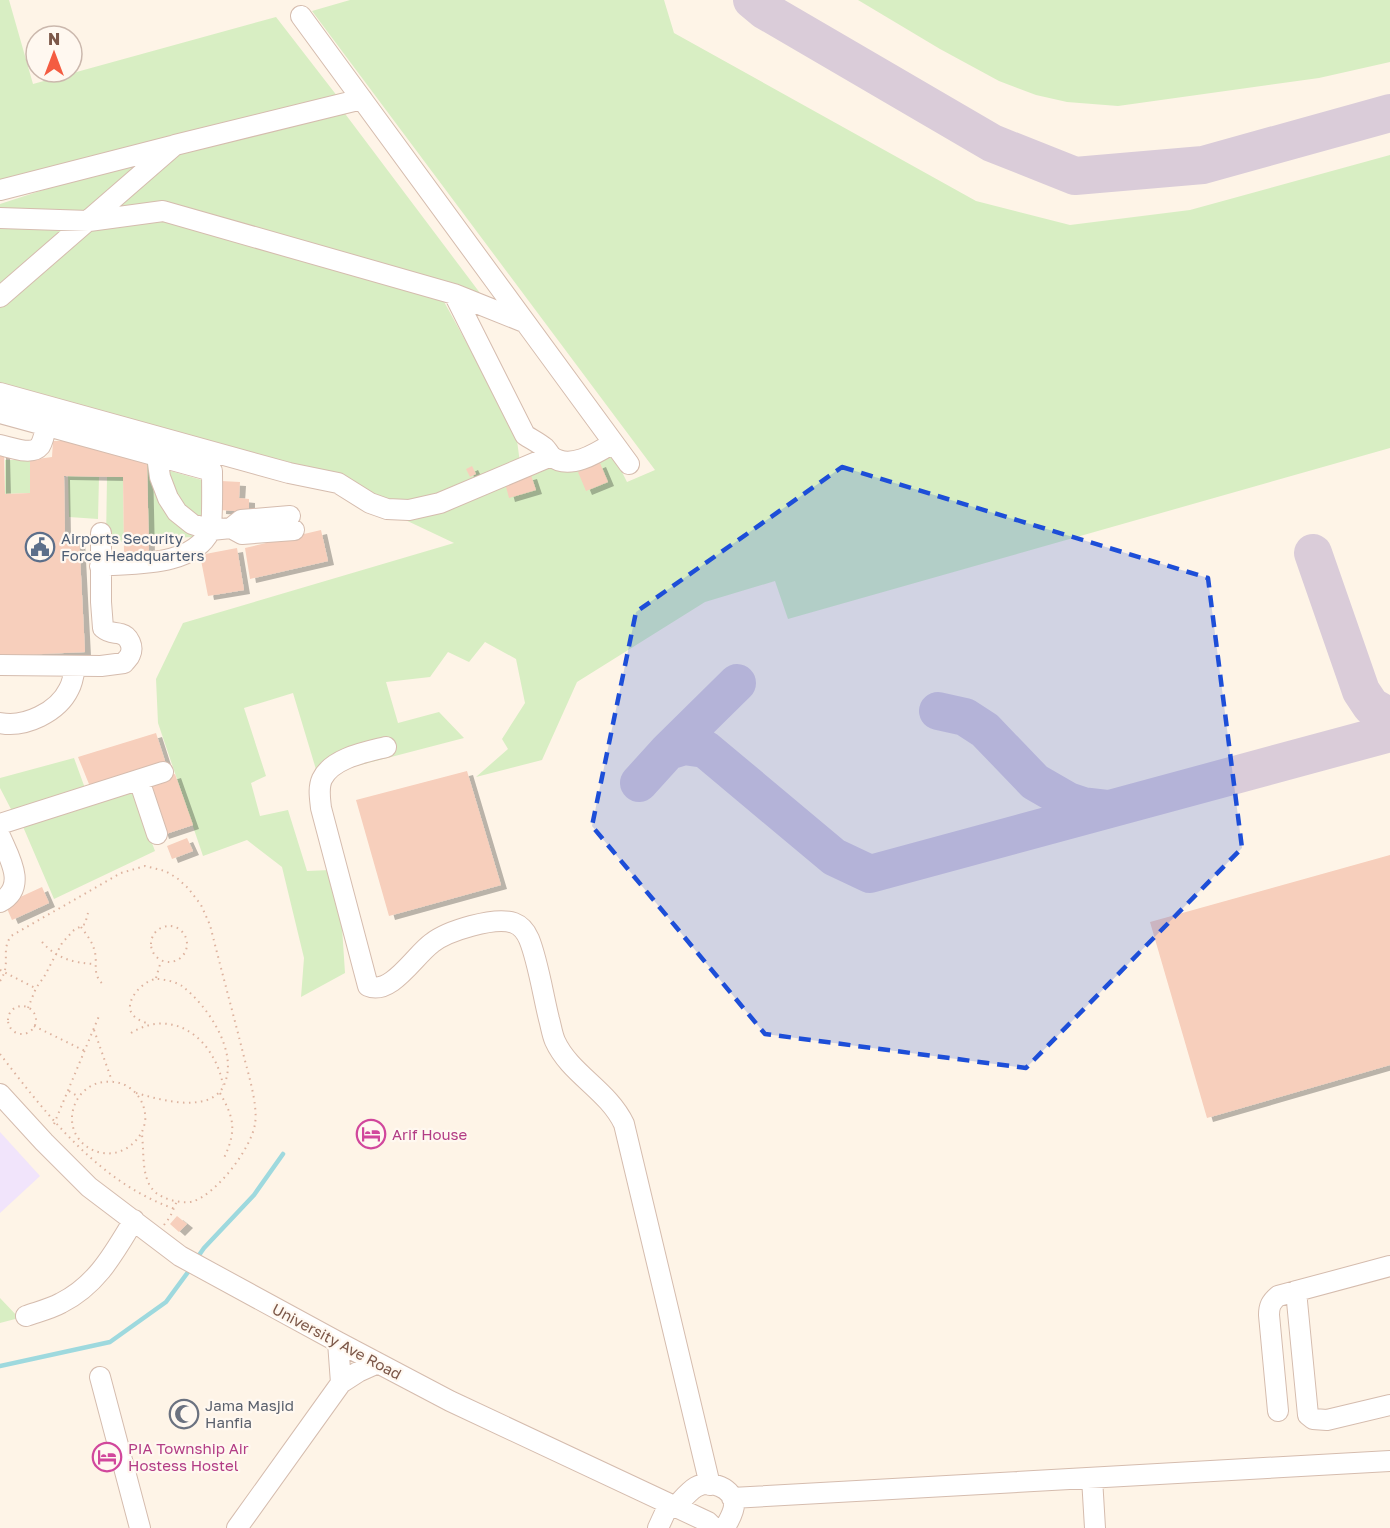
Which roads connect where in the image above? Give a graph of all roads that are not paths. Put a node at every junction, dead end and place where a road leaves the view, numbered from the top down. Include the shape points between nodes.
1 (301, 16) dead end
2 (362, 99) junction
3 (175, 145) junction
4 (0, 190) edge
5 (0, 218) edge
6 (89, 221) junction
7 (454, 294) junction
8 (0, 297) edge
9 (525, 323) junction
10 (0, 393) edge
11 (0, 413) edge
12 (46, 426) junction
13 (613, 444) junction
14 (0, 445) edge
15 (157, 456) junction
16 (551, 456) junction
17 (629, 465) dead end
18 (292, 523) dead end
19 (211, 530) junction
20 (100, 533) dead end
21 (100, 566) junction
22 (0, 665) edge
23 (75, 666) junction
24 (0, 723) edge
25 (386, 747) dead end
26 (163, 772) dead end
27 (139, 780) junction
28 (0, 824) edge
29 (157, 834) dead end
30 (0, 836) edge
31 (0, 902) edge
32 (0, 1094) edge
33 (134, 1220) junction
34 (1390, 1266) edge
35 (1296, 1292) junction
36 (26, 1316) dead end
37 (338, 1342) junction
38 (378, 1363) junction
39 (100, 1377) dead end
40 (341, 1383) junction
41 (1390, 1405) edge
42 (1278, 1411) dead end
43 (1390, 1461) edge
44 (1092, 1478) junction
45 (711, 1485) junction
46 (732, 1498) junction
47 (672, 1506) junction
48 (663, 1526) edge
49 (140, 1528) edge
50 (237, 1528) edge
51 (714, 1528) edge
52 (725, 1528) edge
53 (1095, 1528) edge

1 - 2 street
2 - 3 street
2 - 9 street
3 - 4 street
3 - 6 street
5 - 6 street
6 - 7 street via 163,211
6 - 8 street
7 - 9 street
7 - 16 street via 525,435
9 - 13 street
10 - 16 street via 338,483 387,509 409,510 440,503
11 - 12 street
12 - 14 street via 40,445 34,450
12 - 15 street
13 - 16 street via 586,459 571,461
13 - 17 street
15 - 19 street via 162,486 177,512 192,524
15 - 19 street via 212,471
18 - 19 street via 242,534 231,528
19 - 21 street via 187,554 167,560
20 - 21 street
21 - 23 street via 103,628 128,638 131,655 116,665
22 - 23 street
23 - 24 street via 70,688 47,713 13,724
25 - 45 street via 334,765 323,777 320,789 321,808 368,986 386,986 432,942 465,927 503,921 523,928 532,946 554,1039 624,1124
26 - 27 street
27 - 28 street
27 - 29 street
30 - 31 street via 14,868 15,882 13,891
32 - 33 street, University Ave Road via 89,1187
33 - 36 street via 110,1260 86,1287 61,1304
33 - 37 street, University Ave Road via 180,1256
34 - 35 street
35 - 41 street via 1308,1414 1312,1419 1327,1420
35 - 42 street via 1278,1296 1269,1308
37 - 38 street, University Ave Road
37 - 40 street
38 - 40 street
38 - 47 street, University Ave Road
39 - 49 street
40 - 50 street
43 - 44 street
44 - 46 street
44 - 53 street
45 - 46 street via 721,1487
45 - 47 street via 697,1486
46 - 52 street via 732,1514
47 - 48 street
47 - 51 street, University Ave Road

